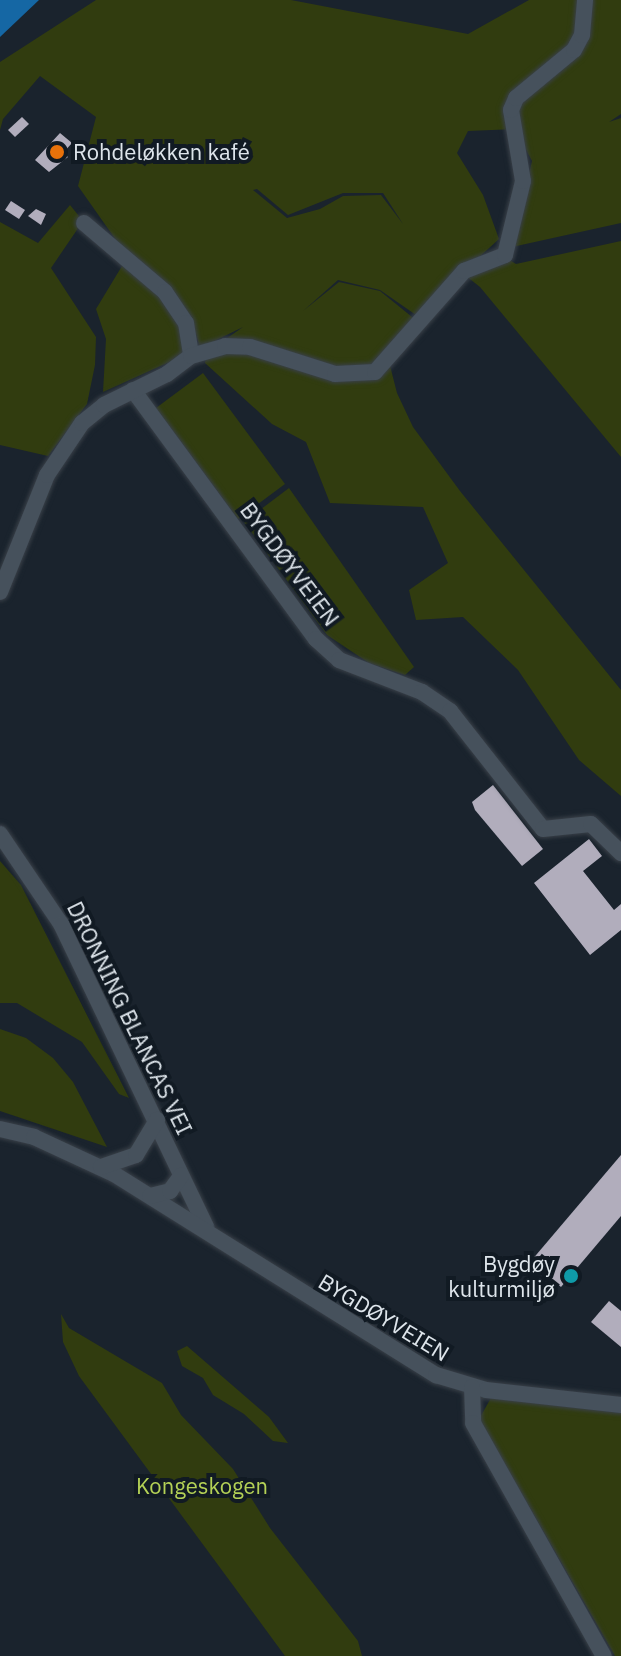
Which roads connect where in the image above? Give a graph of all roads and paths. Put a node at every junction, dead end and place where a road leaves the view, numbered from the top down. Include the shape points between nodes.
1 (585, 0) edge
2 (84, 223) dead end
3 (191, 356) junction
4 (133, 390) junction
5 (0, 592) edge
6 (0, 834) edge
7 (621, 853) edge
8 (157, 1120) junction
9 (0, 1129) edge
10 (101, 1167) junction
11 (181, 1176) junction
12 (150, 1196) junction
13 (207, 1229) junction
14 (472, 1387) junction
15 (621, 1405) edge
16 (604, 1656) edge

1 - 3 street via 582,35 574,50 516,98 511,110 523,181 505,255 464,271 385,362 360,376 335,374 250,347 225,346
2 - 3 street via 165,292 186,323
3 - 4 street
4 - 5 street via 92,413 60,452
4 - 7 street, BYGDØYVEIEN via 316,639 339,660 422,692 450,711 543,829 591,824
6 - 8 street, DRONNING BLANCAS VEI via 61,924
8 - 10 street via 142,1150
8 - 11 street, DRONNING BLANCAS VEI
9 - 10 street, BYGDØYVEIEN via 34,1137
10 - 12 street, BYGDØYVEIEN
11 - 12 street via 170,1191
11 - 13 street, DRONNING BLANCAS VEI
12 - 13 street, BYGDØYVEIEN
13 - 14 street, BYGDØYVEIEN via 413,1363
14 - 15 street, BYGDØYVEIEN
14 - 16 street via 473,1423

